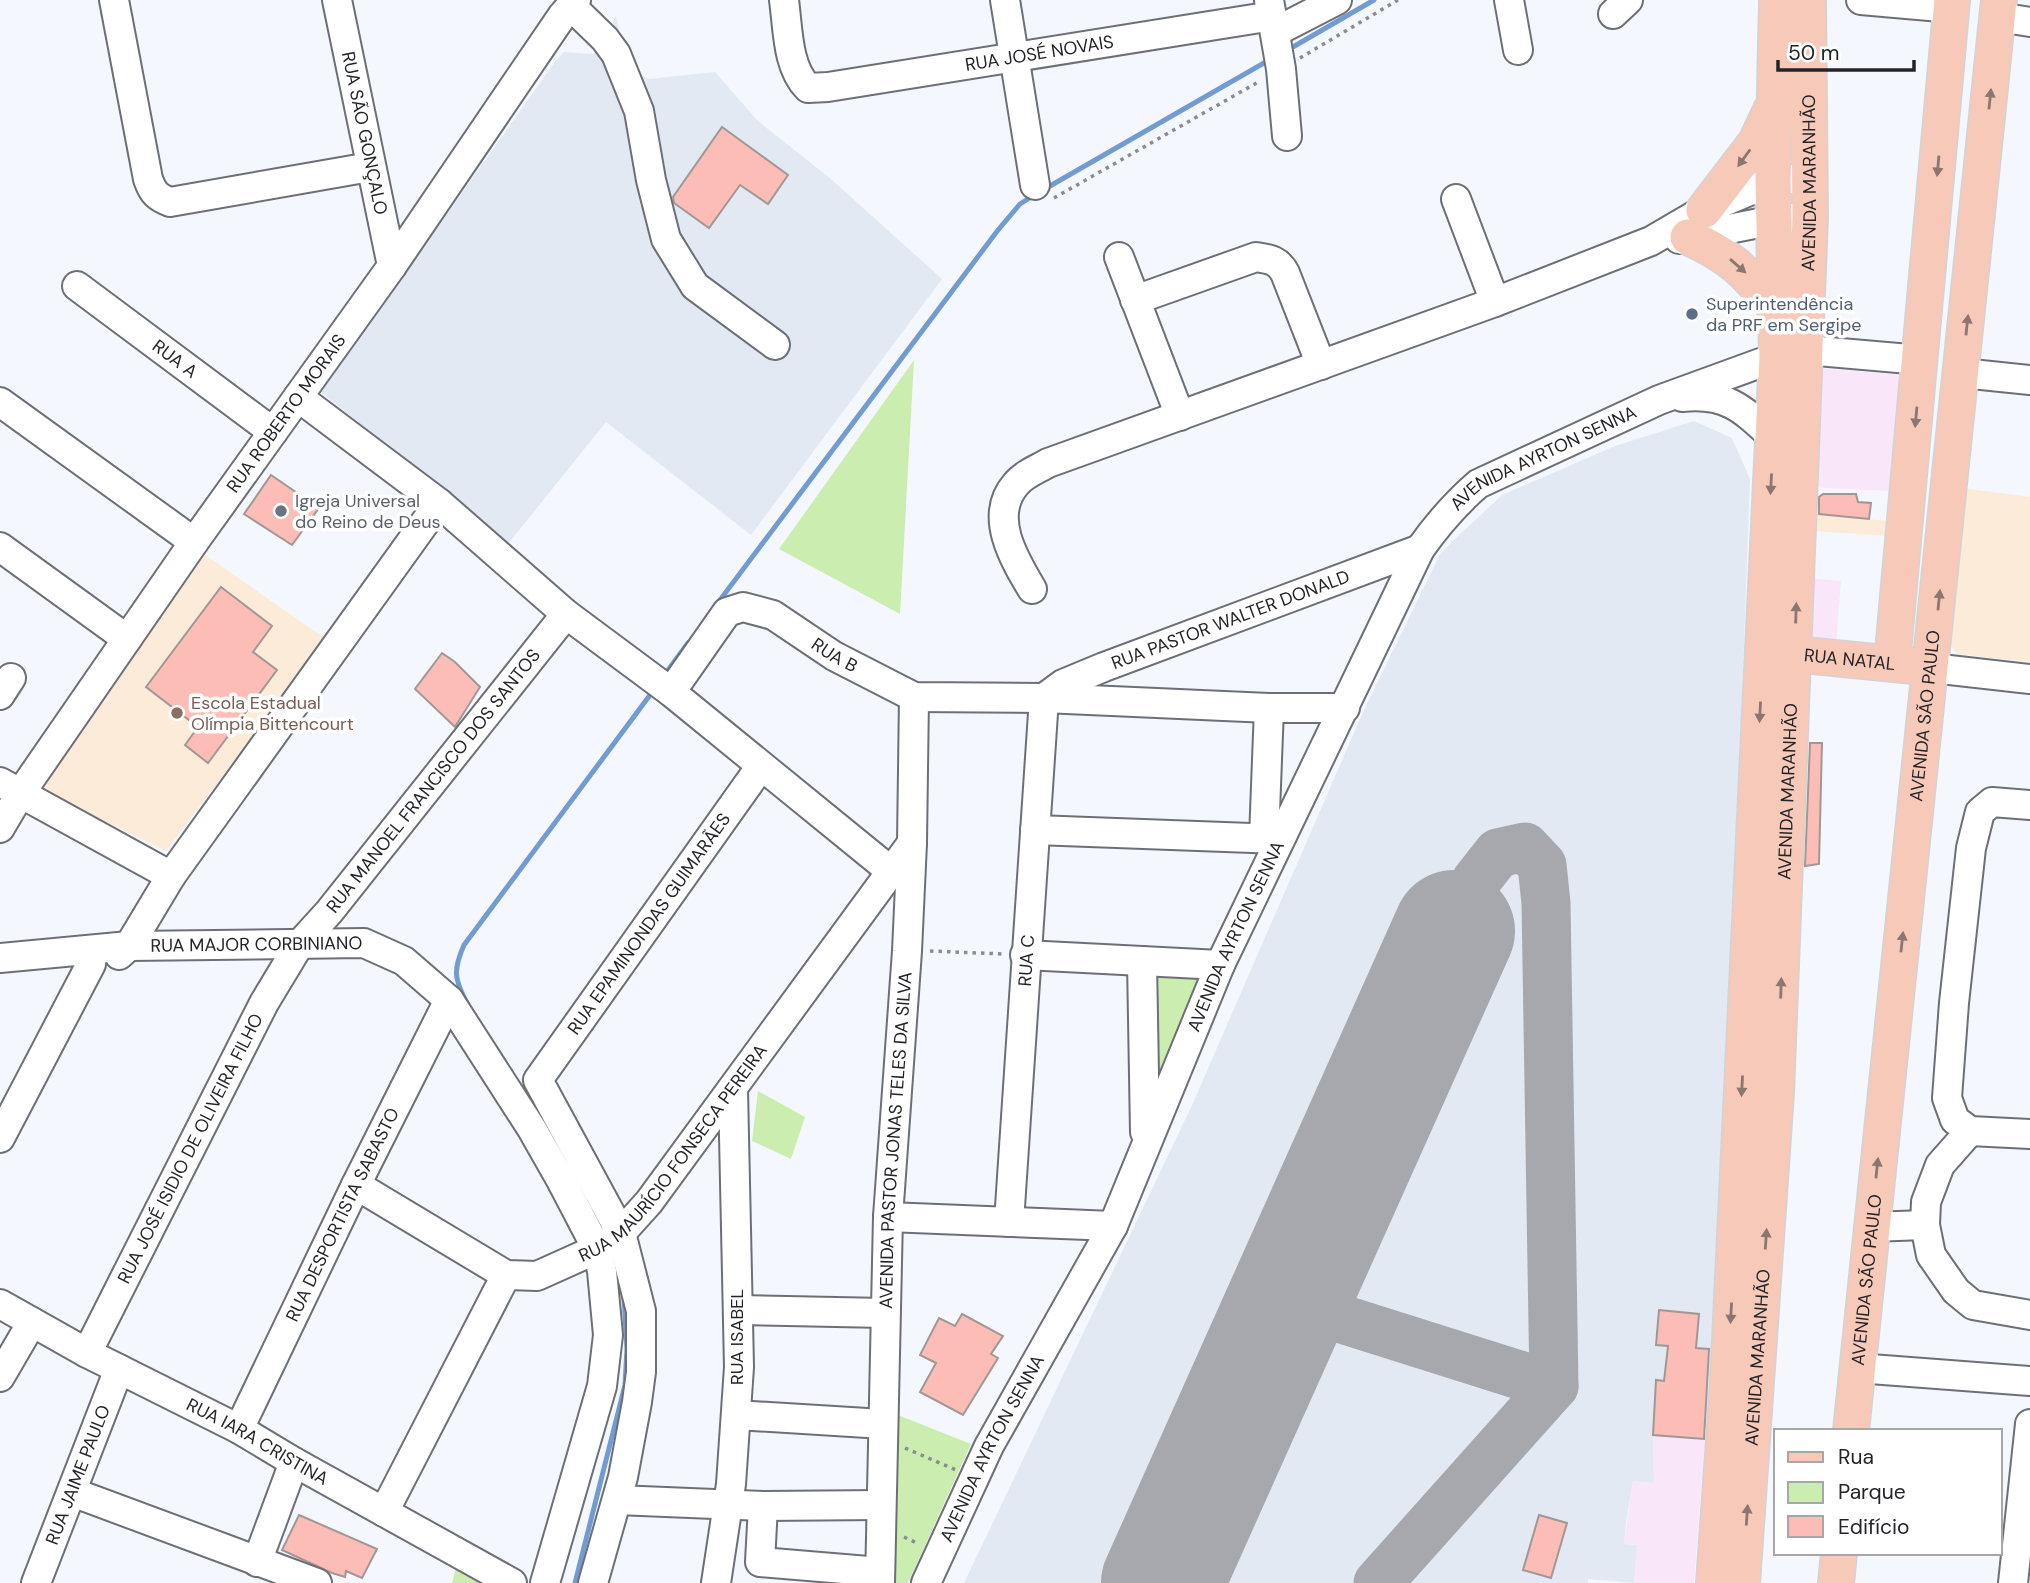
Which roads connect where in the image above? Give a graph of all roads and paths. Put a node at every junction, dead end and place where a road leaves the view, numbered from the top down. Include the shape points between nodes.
1 (114, 0) edge
2 (337, 0) edge
3 (784, 0) edge
4 (1005, 0) edge
5 (1337, 0) edge
6 (1398, 0) edge
7 (1509, 0) edge
8 (1777, 0) edge
9 (1808, 0) edge
10 (1861, 0) edge
11 (1952, 4) edge
12 (567, 6) edge
13 (2009, 13) edge
14 (1272, 16) edge
15 (1518, 50) dead end
16 (1013, 58) junction
17 (1281, 69) junction
18 (1776, 101) junction
19 (1287, 136) dead end
20 (370, 167) junction
21 (1810, 176) junction
22 (1773, 181) junction
23 (1039, 194) joint
24 (1456, 199) dead end
25 (1810, 217) junction
26 (1774, 220) junction
27 (1696, 224) junction
28 (1119, 257) dead end
29 (392, 266) junction
30 (77, 286) dead end
31 (1135, 300) junction
32 (1494, 302) junction
33 (1776, 308) junction
34 (775, 345) dead end
35 (1792, 353) junction
36 (1921, 360) junction
37 (1321, 365) junction
38 (1962, 373) junction
39 (2030, 380) edge
40 (298, 397) junction
41 (1659, 400) junction
42 (0, 402) edge
43 (1180, 416) junction
44 (273, 432) junction
45 (1773, 437) junction
46 (439, 503) junction
47 (194, 542) junction
48 (0, 547) edge
49 (1420, 549) junction
50 (1032, 589) dead end
51 (566, 614) junction
52 (127, 639) junction
53 (1794, 654) junction
54 (1892, 663) junction
55 (1932, 668) junction
56 (2030, 679) edge
57 (671, 692) junction
58 (914, 697) junction
59 (1044, 698) junction
60 (1269, 708) junction
61 (1345, 708) junction
62 (761, 766) junction
63 (10, 788) edge
64 (2030, 805) edge
65 (0, 828) edge
66 (1035, 830) junction
67 (1271, 838) junction
68 (912, 843) junction
69 (892, 872) junction
70 (171, 876) junction
71 (299, 945) junction
72 (129, 946) junction
73 (907, 951) junction
74 (1026, 955) junction
75 (0, 958) edge
76 (1142, 961) junction
77 (90, 964) junction
78 (1220, 965) junction
79 (0, 974) edge
80 (449, 1000) junction
81 (1762, 1040) junction
82 (733, 1090) junction
83 (1970, 1131) junction
84 (2030, 1134) edge
85 (0, 1138) edge
86 (1145, 1142) junction
87 (356, 1185) junction
88 (888, 1217) junction
89 (1009, 1222) junction
90 (1925, 1225) junction
91 (1113, 1226) junction
92 (1870, 1227) junction
93 (621, 1233) junction
94 (597, 1249) junction
95 (506, 1275) junction
96 (0, 1304) edge
97 (738, 1310) junction
98 (886, 1313) junction
99 (2030, 1315) edge
100 (32, 1322) junction
101 (87, 1353) junction
102 (119, 1368) junction
103 (1857, 1368) junction
104 (0, 1377) edge
105 (2030, 1381) edge
106 (736, 1415) junction
107 (2030, 1424) edge
108 (239, 1429) junction
109 (1851, 1429) edge
110 (883, 1431) junction
111 (294, 1462) junction
112 (974, 1478) junction
113 (72, 1492) junction
114 (617, 1500) junction
115 (726, 1505) junction
116 (763, 1506) junction
117 (384, 1512) junction
118 (881, 1515) junction
119 (939, 1555) junction
120 (1839, 1555) edge
121 (257, 1562) junction
122 (880, 1578) edge
123 (36, 1583) edge
124 (317, 1583) edge
125 (512, 1583) edge
126 (545, 1583) edge
127 (593, 1583) edge
128 (716, 1583) edge
129 (926, 1583) edge
130 (1714, 1583) edge
131 (1742, 1583) edge
132 (1836, 1583) edge
133 (2013, 1583) edge

1 - 20 street via 148,179 156,196 170,202
2 - 20 street, RUA SÃO GONÇALO
3 - 16 street, RUA JOSÉ NOVAIS via 794,63 808,88
4 - 16 street
5 - 14 street, RUA JOSÉ NOVAIS
6 - 17 path
7 - 15 street
8 - 18 main road, AVENIDA MARANHÃO
9 - 21 main road, AVENIDA MARANHÃO
10 - 11 street
11 -> 36 main road
12 - 29 street, RUA ROBERTO MORAIS
12 - 34 street via 605,38 616,54 639,111 666,239 695,286
38 -> 13 main road, AVENIDA SÃO PAULO
14 - 16 street, RUA JOSÉ NOVAIS
14 - 17 street
16 - 23 street
17 - 19 street
17 - 23 path
18 - 22 main road, AVENIDA MARANHÃO
18 -> 27 main road via 1756,142
20 - 29 street, RUA SÃO GONÇALO
21 - 22 street
21 - 25 main road, AVENIDA MARANHÃO
22 - 26 main road, AVENIDA MARANHÃO
22 - 27 street
24 - 32 street
25 - 26 street
25 - 35 main road, AVENIDA MARANHÃO
26 - 27 street
26 - 33 main road, AVENIDA MARANHÃO
27 - 32 street
27 -> 33 main road
28 - 31 street
29 - 40 street, RUA ROBERTO MORAIS
30 - 44 street, RUA A
31 - 37 street via 1256,257 1271,260 1285,273
31 - 43 street
32 - 37 street
33 - 35 main road, AVENIDA MARANHÃO
35 - 36 street
35 - 41 street, AVENIDA AYRTON SENNA
35 - 45 main road, AVENIDA MARANHÃO
53 -> 35 main road, AVENIDA MARANHÃO
36 -> 54 main road
37 - 43 street
38 - 39 street
55 -> 38 main road, AVENIDA SÃO PAULO
40 - 44 street, RUA ROBERTO MORAIS
40 - 46 street
41 - 45 street, AVENIDA AYRTON SENNA via 1694,396 1729,401
41 - 49 street, AVENIDA AYRTON SENNA via 1478,484 1457,502
42 - 47 street
43 - 50 street via 1048,463 1017,482 1005,509 1007,541
44 - 47 street, RUA ROBERTO MORAIS
45 -> 81 main road, AVENIDA MARANHÃO
46 - 51 street
46 - 70 street
47 - 52 street, RUA ROBERTO MORAIS
48 - 52 street
49 - 59 street, RUA PASTOR WALTER DONALD via 1104,667 1063,684
49 - 61 street, AVENIDA AYRTON SENNA
51 - 57 street
51 - 71 street, RUA MANOEL FRANCISCO DOS SANTOS
52 - 63 street, RUA ROBERTO MORAIS
53 - 54 main road, RUA NATAL
81 -> 53 main road, AVENIDA MARANHÃO
54 - 55 main road, RUA NATAL
55 - 56 street, RUA NATAL
92 -> 55 main road, AVENIDA SÃO PAULO
57 - 58 street, RUA B via 727,612 743,607 773,615 834,656
57 - 62 street
58 - 59 street, RUA B
58 - 68 street, AVENIDA PASTOR JONAS TELES DA SILVA
59 - 60 street, RUA B
59 - 66 street, RUA C
60 - 61 street, RUA B
60 - 67 street
61 - 67 street, AVENIDA AYRTON SENNA
62 - 69 street
62 - 93 street, RUA EPAMINONDAS GUIMARÃES via 538,1080
63 - 65 street, RUA ROBERTO MORAIS
63 - 70 street
64 - 83 street via 1992,802 1980,812 1971,848 1947,1098 1955,1119
66 - 67 street
66 - 74 street, RUA C
67 - 78 street, AVENIDA AYRTON SENNA
68 - 69 street, RUA MAURÍCIO FONSECA PEREIRA
68 - 73 street, AVENIDA PASTOR JONAS TELES DA SILVA
69 - 82 street, RUA MAURÍCIO FONSECA PEREIRA
70 - 72 street
71 - 72 street, RUA MAJOR CORBINIANO
71 - 80 street, RUA MAJOR CORBINIANO via 364,943 404,961
71 - 101 street, RUA JOSÉ ISIDIO DE OLIVEIRA FILHO via 230,1067
72 - 75 street, RUA MAJOR CORBINIANO
72 - 77 street, RUA MAJOR CORBINIANO via 117,956
73 - 74 path
73 - 88 street, AVENIDA PASTOR JONAS TELES DA SILVA
74 - 76 street
74 - 89 street, RUA C
76 - 78 street
76 - 86 street
77 - 79 street, RUA MAJOR CORBINIANO
77 - 85 street
78 - 86 street, AVENIDA AYRTON SENNA
80 - 87 street, RUA DESPORTISTA SABASTO
80 - 94 street, RUA MAJOR CORBINIANO via 531,1129
81 -> 130 main road, AVENIDA MARANHÃO via 1728,1383
131 -> 81 main road, AVENIDA MARANHÃO
82 - 93 street, RUA MAURÍCIO FONSECA PEREIRA
82 - 97 street, RUA ISABEL
83 - 84 street
83 - 90 street via 1940,1165 1926,1202
86 - 91 street, AVENIDA AYRTON SENNA
87 - 95 street
87 - 108 street, RUA DESPORTISTA SABASTO
88 - 89 street
88 - 98 street, AVENIDA PASTOR JONAS TELES DA SILVA
89 - 91 street
90 - 92 street
90 - 99 street via 1931,1255 1956,1292 1973,1305
91 - 112 street, AVENIDA AYRTON SENNA
92 - 103 main road, AVENIDA SÃO PAULO
93 - 94 street, RUA MAURÍCIO FONSECA PEREIRA
93 - 114 street via 642,1337 637,1402
94 - 95 street, RUA MAURÍCIO FONSECA PEREIRA via 537,1276
94 - 126 street, RUA MAJOR CORBINIANO via 608,1335 602,1386
95 - 117 street
96 - 100 street, RUA IARA CRISTINA
97 - 98 street
97 - 106 street, RUA ISABEL
98 - 110 street, AVENIDA PASTOR JONAS TELES DA SILVA
100 - 101 street, RUA IARA CRISTINA
100 - 104 street
101 - 102 street, RUA IARA CRISTINA
102 - 108 street, RUA IARA CRISTINA
102 - 113 street, RUA JAIME PAULO
103 - 105 street
103 - 109 main road, AVENIDA SÃO PAULO
106 - 110 street
106 - 115 street, RUA ISABEL
107 - 133 street
108 - 111 street, RUA IARA CRISTINA
110 - 112 path
110 - 118 street, AVENIDA PASTOR JONAS TELES DA SILVA
111 - 117 street, RUA IARA CRISTINA
111 - 121 street
112 - 119 street, AVENIDA AYRTON SENNA
113 - 121 street
113 - 123 street, RUA JAIME PAULO
114 - 115 street
114 - 127 street
115 - 116 street
115 - 128 street, RUA ISABEL
116 - 118 street
116 - 122 street via 760,1562
117 - 125 street, RUA IARA CRISTINA
118 - 119 path
118 - 122 street, AVENIDA PASTOR JONAS TELES DA SILVA
119 - 129 street, AVENIDA AYRTON SENNA
120 - 132 main road
121 - 124 street

